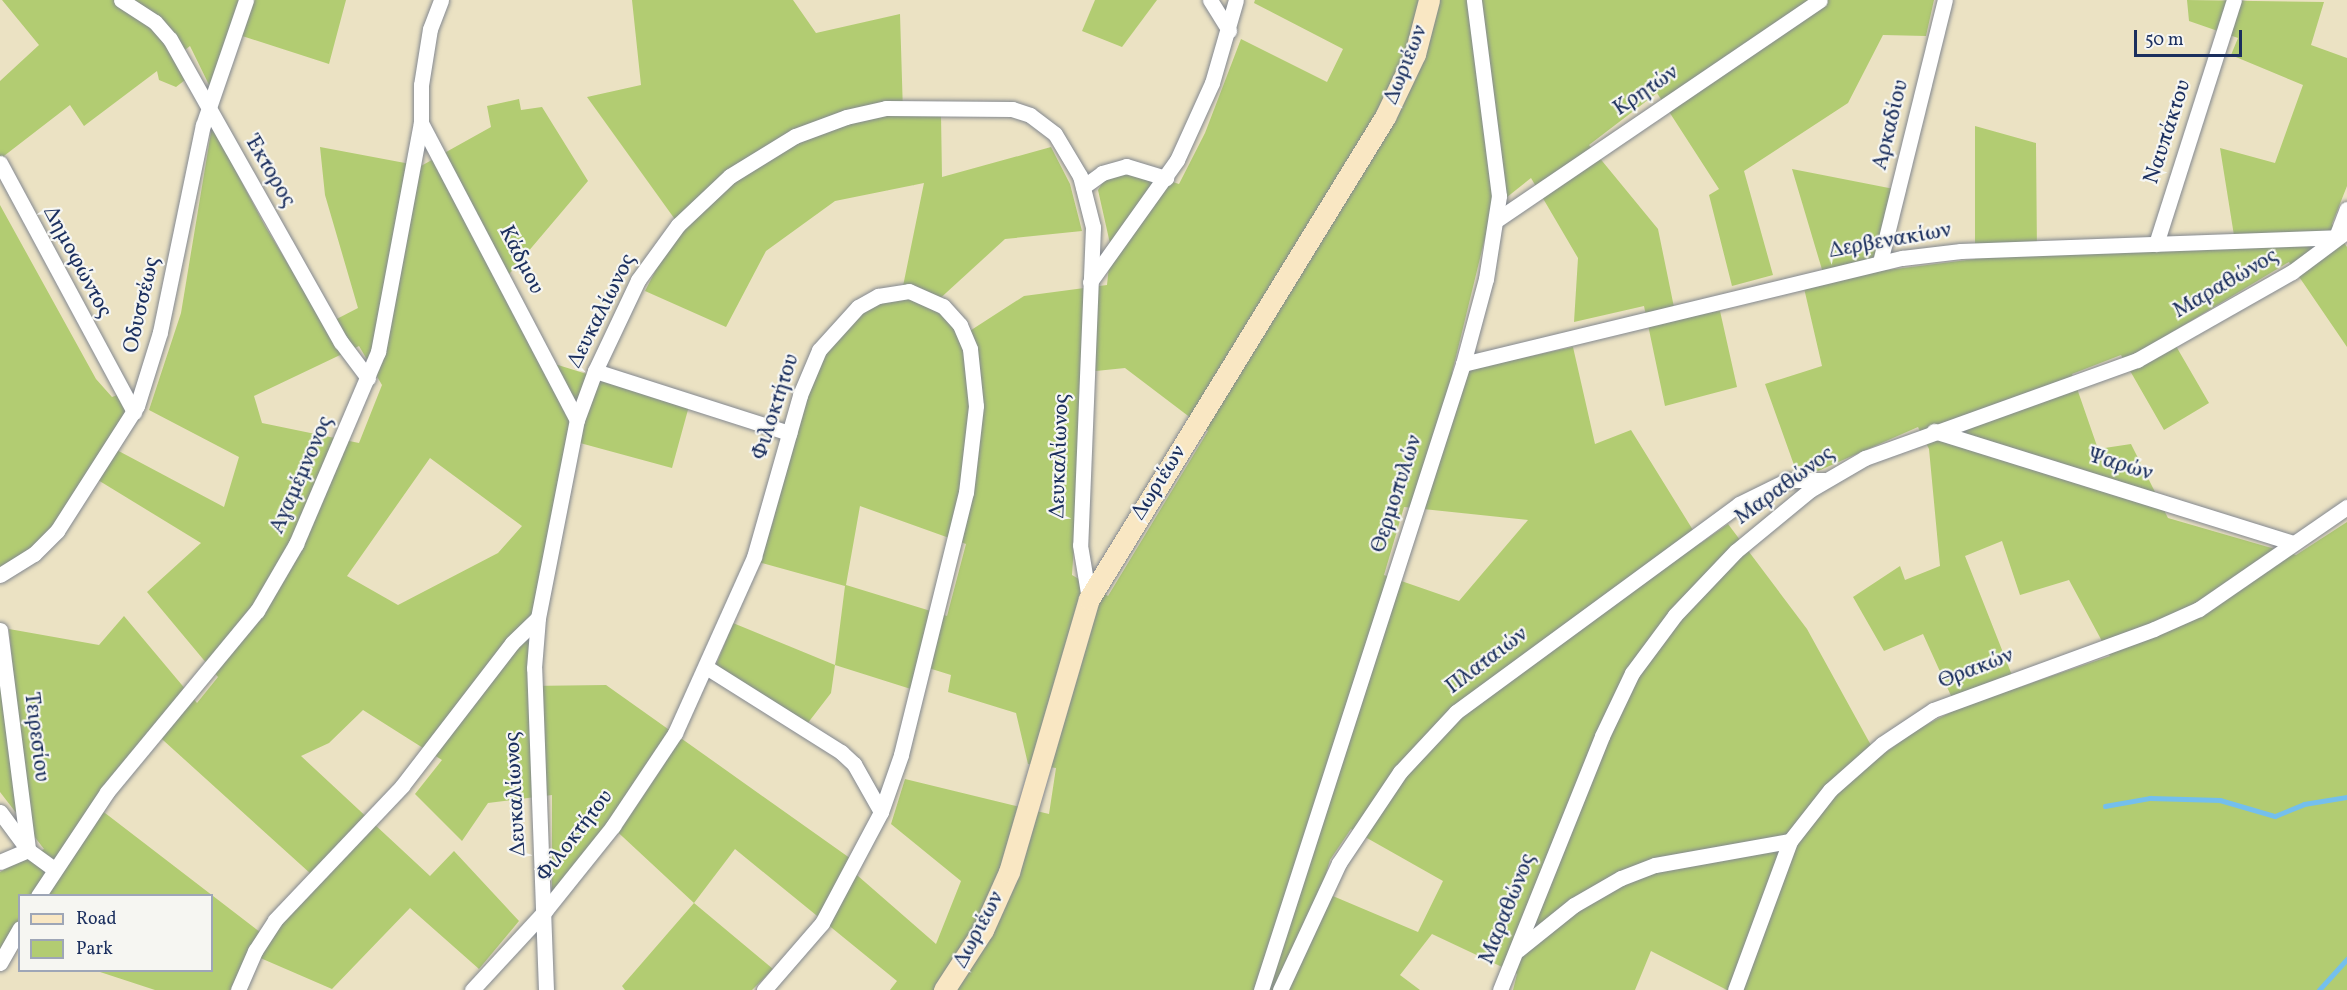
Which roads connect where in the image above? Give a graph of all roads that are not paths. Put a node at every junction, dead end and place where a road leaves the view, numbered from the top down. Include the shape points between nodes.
1 (122, 0) edge
2 (246, 0) edge
3 (441, 0) edge
4 (1210, 0) edge
5 (1236, 0) edge
6 (1429, 0) edge
7 (1474, 0) edge
8 (1820, 0) edge
9 (1945, 0) edge
10 (2234, 0) edge
11 (1229, 31) junction
12 (208, 109) junction
13 (421, 123) junction
14 (0, 163) edge
15 (1167, 178) junction
16 (1083, 188) junction
17 (2347, 209) edge
18 (1498, 219) junction
19 (2342, 234) edge
20 (2156, 244) junction
21 (1880, 262) junction
22 (1088, 285) junction
23 (1463, 364) junction
24 (595, 371) junction
25 (369, 378) junction
26 (134, 412) junction
27 (577, 420) junction
28 (1934, 431) junction
29 (789, 433) junction
30 (1824, 480) junction
31 (2347, 507) edge
32 (2293, 543) junction
33 (0, 575) edge
34 (1089, 599) junction
35 (538, 618) junction
36 (0, 630) edge
37 (706, 667) junction
38 (0, 812) edge
39 (881, 812) junction
40 (1790, 841) junction
41 (28, 850) junction
42 (0, 862) edge
43 (54, 870) junction
44 (39, 894) edge
45 (545, 911) junction
46 (18, 932) edge
47 (1515, 952) junction
48 (0, 963) edge
49 (238, 990) edge
50 (472, 990) edge
51 (546, 990) edge
52 (764, 990) edge
53 (944, 990) edge
54 (1261, 990) edge
55 (1280, 990) edge
56 (1500, 990) edge
57 (1735, 990) edge

1 - 12 street, Έκτορος via 165,32
2 - 12 street, Οδυσσέως
3 - 13 street, Αγαμέμνονος via 430,29 421,85
4 - 11 street
5 - 11 street
6 - 34 street, Δωριέων via 1415,54 1385,117
7 - 18 street, Θερμοπυλών via 1487,85
8 - 18 street, Κρητών
9 - 21 street, Αρκαδίου
10 - 20 street, Ναυπάκτου
11 - 15 street via 1205,102
12 - 25 street, Έκτορος via 341,342
12 - 26 street, Οδυσσέως via 156,348
13 - 25 street, Αγαμέμνονος via 384,331
13 - 27 street, Κάδμου via 463,196
14 - 26 street, Δημοφώντος
15 - 16 street via 1126,166 1102,173
15 - 22 street
16 - 22 street, Δευκαλίωνος via 1093,227
16 - 24 street, Δευκαλίωνος via 1070,156 1055,134 1030,115 1012,109 906,106 835,120 760,155 694,208 638,280
17 - 19 street
18 - 23 street, Θερμοπυλών
19 - 20 street, Δερβενακίων
19 - 28 street, Μαραθώνος via 2292,272 2137,360
20 - 21 street, Δερβενακίων via 1961,251
21 - 23 street, Δερβενακίων
22 - 34 street, Δευκαλίωνος via 1080,545
23 - 54 street, Θερμοπυλών
24 - 27 street, Δευκαλίωνος
24 - 29 street
25 - 43 street, Αγαμέμνονος via 296,544 263,602 107,792
26 - 33 street, Οδυσσέως via 57,531 34,554
27 - 35 street, Δευκαλίωνος
28 - 30 street, Μαραθώνος via 1880,450
28 - 32 street, Ψαρών
29 - 37 street, Φιλοκτήτου via 754,556
29 - 39 street, Φιλοκτήτου via 819,350 858,307 879,296 909,291 943,306 960,325 970,349 976,387 966,492 901,755
30 - 47 street, Μαραθώνος via 1736,551 1680,609 1643,656 1602,736
30 - 55 street, Πλαταιών via 1788,480 1738,504 1456,712 1400,772 1339,863
31 - 32 street, Θρακών
32 - 40 street, Θρακών via 2199,609 2177,620 2014,678 1916,720 1855,765 1808,814
34 - 53 street, Δωριέων via 1009,872 983,930
35 - 45 street, Δευκαλίωνος via 533,694
35 - 49 street via 512,643 402,786 275,920 255,951
36 - 41 street, Τειρεσίου
37 - 39 street via 841,752 854,765
37 - 45 street, Φιλοκτήτου via 675,733 633,797
38 - 41 street
39 - 52 street, Φιλοκτήτου via 822,923
40 - 47 street via 1655,866 1620,878 1574,905
40 - 57 street, Θρακών
41 - 42 street
41 - 43 street
43 - 44 street, Αγαμέμνονος
45 - 50 street, Φιλοκτήτου
45 - 51 street, Δευκαλίωνος
46 - 48 street
47 - 56 street, Μαραθώνος

